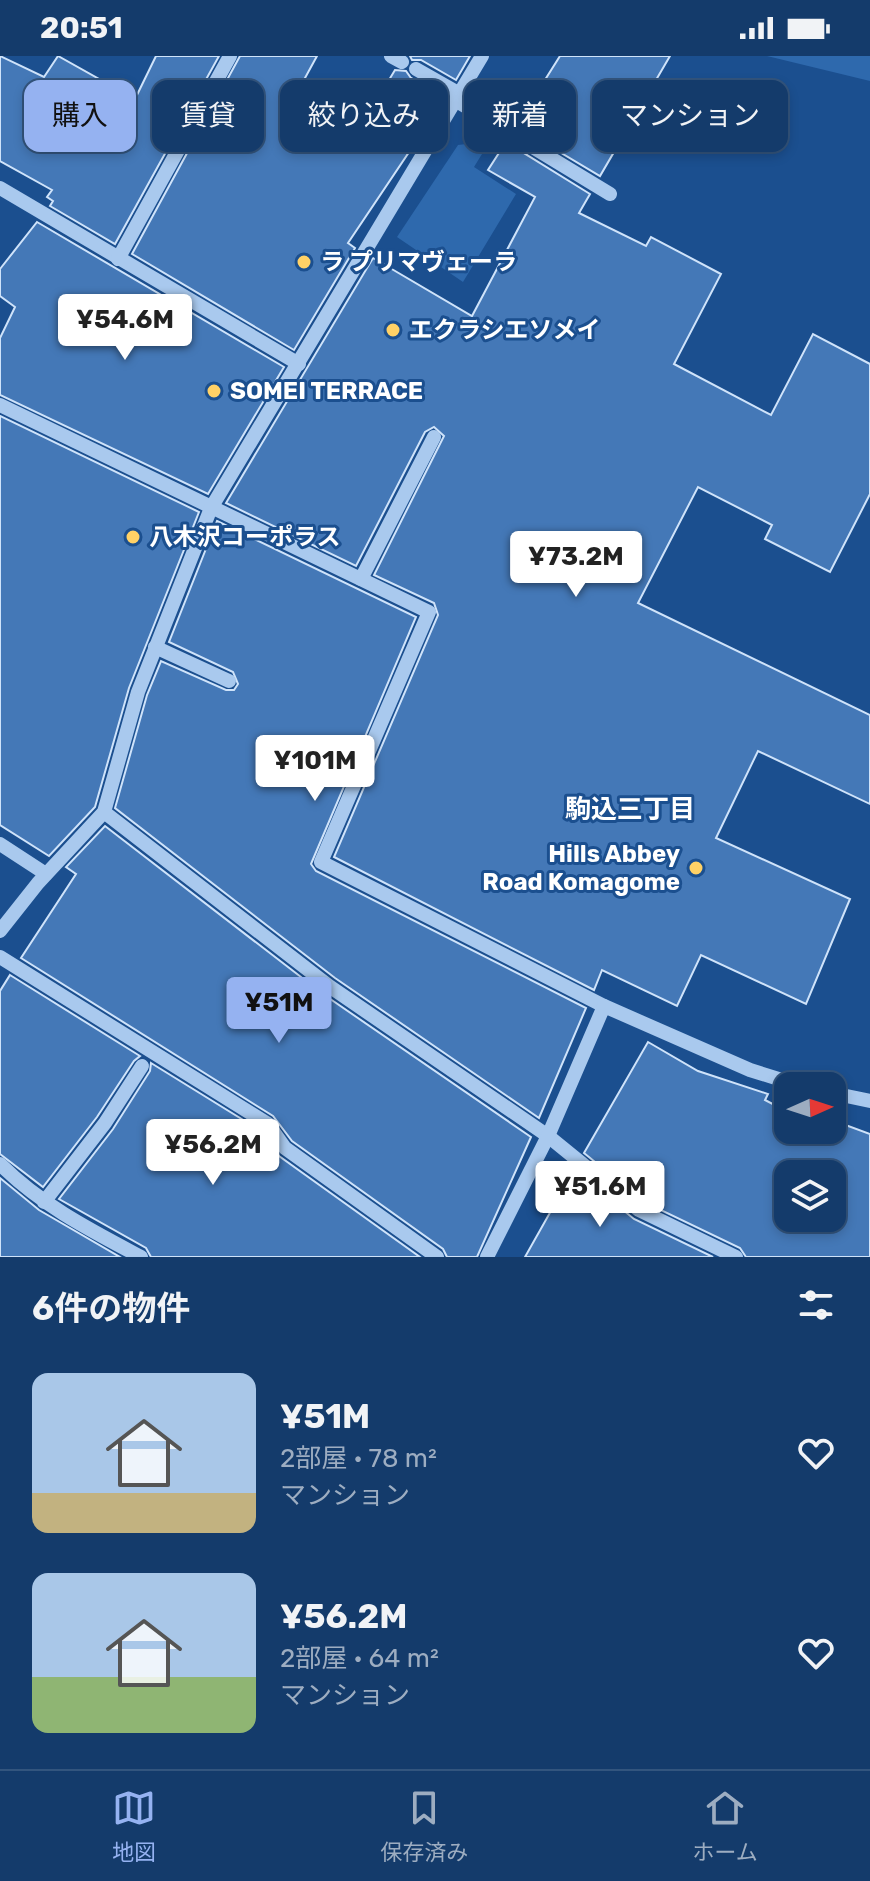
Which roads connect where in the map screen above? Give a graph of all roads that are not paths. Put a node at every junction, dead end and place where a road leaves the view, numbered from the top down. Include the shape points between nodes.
1 (230, 56) edge
2 (482, 56) edge
3 (416, 69) dead end
4 (458, 97) junction
5 (0, 188) edge
6 (610, 194) dead end
7 (118, 259) junction
8 (299, 364) junction
9 (0, 405) edge
10 (434, 437) dead end
11 (211, 508) junction
12 (361, 579) junction
13 (155, 647) junction
14 (229, 681) dead end
15 (104, 812) junction
16 (0, 844) edge
17 (46, 874) junction
18 (0, 931) edge
19 (0, 957) edge
20 (604, 1006) junction
21 (142, 1066) dead end
22 (774, 1078) edge
23 (846, 1096) edge
24 (870, 1101) edge
25 (548, 1136) junction
26 (0, 1164) edge
27 (44, 1202) junction
28 (141, 1257) edge
29 (437, 1257) edge
30 (487, 1257) edge
31 (736, 1257) edge

1 - 7 street
2 - 4 street
3 - 4 street
4 - 6 street
4 - 8 street
5 - 7 street
7 - 8 street
8 - 11 street
9 - 11 street
10 - 12 street
11 - 12 street
11 - 13 street
12 - 20 street via 429,612 321,862
13 - 14 street
13 - 15 street
15 - 17 street
15 - 25 street via 329,986
16 - 17 street
17 - 18 street
19 - 29 street via 268,1124 285,1148
20 - 22 street
20 - 25 street
21 - 27 street
23 - 24 street
25 - 30 street
25 - 31 street via 639,1210
26 - 27 street
27 - 28 street

